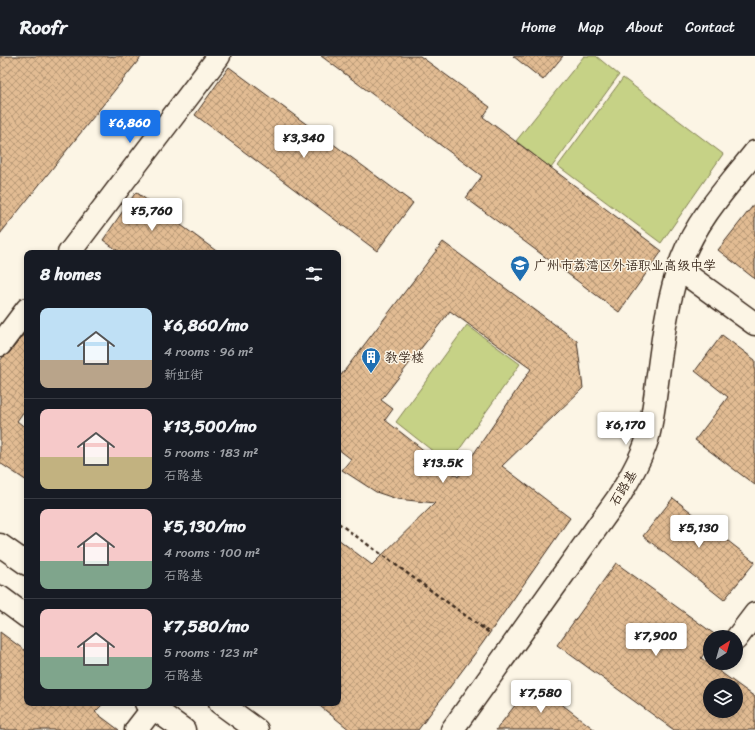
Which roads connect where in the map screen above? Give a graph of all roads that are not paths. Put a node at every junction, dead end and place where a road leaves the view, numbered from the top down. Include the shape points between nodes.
1 (219, 56) edge
2 (755, 152) edge
3 (71, 250) edge
4 (679, 269) junction
5 (24, 313) edge
6 (755, 324) edge
7 (0, 345) edge
8 (0, 545) edge
9 (24, 562) edge
10 (0, 597) edge
11 (24, 614) edge
12 (755, 614) edge
13 (743, 630) edge
14 (148, 706) edge
15 (150, 706) edge
16 (224, 706) edge
17 (136, 730) edge
18 (184, 730) edge
19 (257, 730) edge
20 (452, 730) edge

1 - 3 street
2 - 4 street, 石路基 via 709,211 694,235
4 - 6 street
4 - 20 street, 石路基 via 664,333 653,416 638,463 620,494
5 - 7 street
8 - 9 street
10 - 11 street
12 - 13 street
14 - 17 street
15 - 18 street
16 - 19 street

